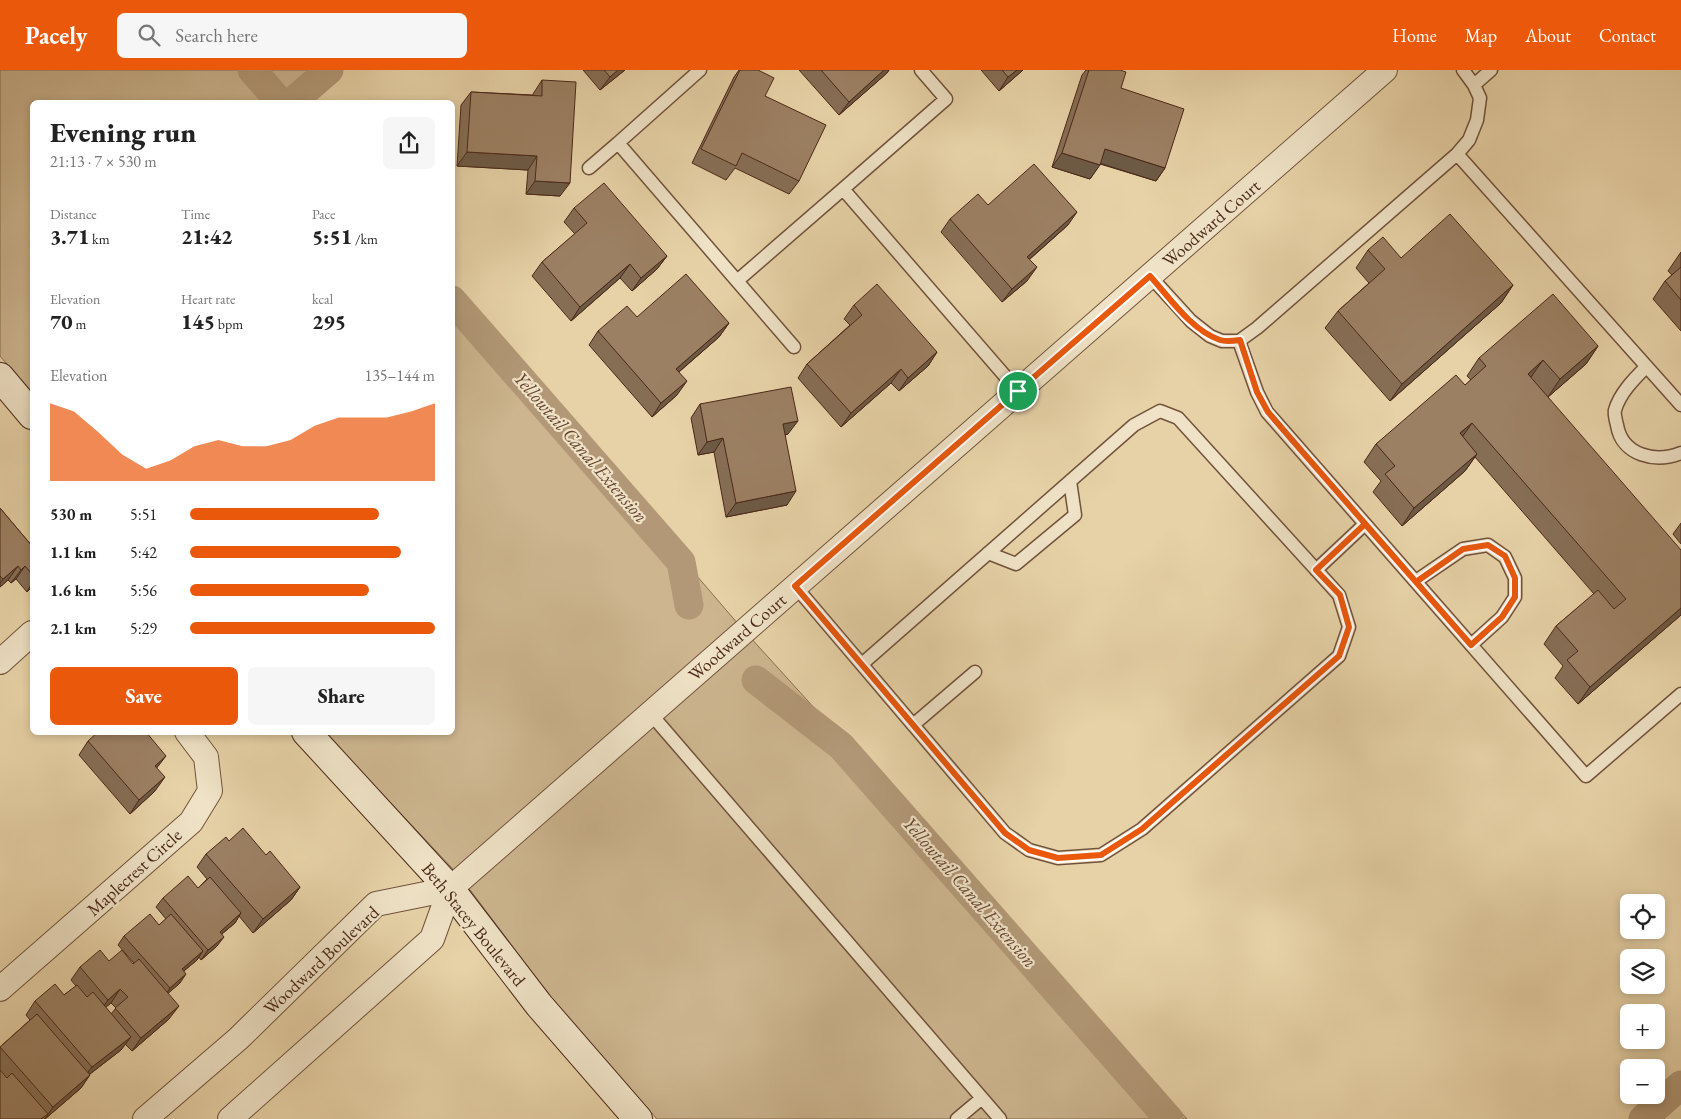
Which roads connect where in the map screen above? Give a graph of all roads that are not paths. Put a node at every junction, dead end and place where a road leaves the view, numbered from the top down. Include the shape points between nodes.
1 (700, 70) edge
2 (921, 70) edge
3 (1385, 70) edge
4 (1463, 70) edge
5 (1491, 70) edge
6 (1474, 85) junction
7 (618, 143) junction
8 (1457, 154) junction
9 (589, 168) dead end
10 (843, 189) junction
11 (1150, 276) junction
12 (737, 280) junction
13 (1240, 340) junction
14 (794, 347) dead end
15 (1646, 367) junction
16 (0, 377) edge
17 (1018, 391) junction
18 (1681, 405) edge
19 (30, 413) edge
20 (1681, 453) edge
21 (1070, 481) junction
22 (1365, 524) junction
23 (988, 553) junction
24 (1316, 570) junction
25 (1416, 582) junction
26 (795, 586) junction
27 (30, 635) edge
28 (1471, 645) junction
29 (0, 662) edge
30 (862, 664) junction
31 (975, 672) dead end
32 (1681, 694) edge
33 (650, 713) junction
34 (913, 725) junction
35 (189, 735) edge
36 (309, 735) edge
37 (450, 889) junction
38 (0, 989) edge
39 (982, 1098) junction
40 (145, 1119) edge
41 (230, 1119) edge
42 (638, 1119) edge
43 (957, 1119) edge
44 (1000, 1119) edge

1 - 7 lane
2 - 10 lane via 946,99
3 - 11 street, Woodward Court
4 - 6 lane
5 - 6 lane
6 - 8 lane via 1480,98 1477,120 1469,140
7 - 9 lane
7 - 12 lane
8 - 13 lane via 1265,322
8 - 15 lane
10 - 12 lane
10 - 17 lane
11 - 13 lane via 1191,321 1210,336 1222,341
11 - 17 street, Woodward Court
12 - 14 lane
13 - 22 lane via 1257,392 1268,412
15 - 18 lane
15 - 20 lane via 1628,386 1615,411 1618,432 1631,450 1653,458
16 - 19 street
17 - 26 street, Woodward Court
21 - 23 lane
21 - 23 lane via 1075,514 1016,564
21 - 24 lane via 1134,426 1160,411 1178,418
22 - 24 lane
22 - 25 lane
23 - 30 lane
24 - 34 lane via 1340,595 1349,627 1339,656 1142,829 1101,855 1058,858 1029,850 1005,833
25 - 28 lane
25 - 28 lane via 1463,549 1488,545 1505,556 1515,578 1515,597 1502,617
26 - 30 lane
26 - 33 street, Woodward Court
27 - 29 street
28 - 32 lane via 1586,776
30 - 34 lane
31 - 34 lane
33 - 37 street, Woodward Court
33 - 39 lane
35 - 38 street, Maplecrest Circle via 206,757 210,792 191,822
36 - 37 street, Beth Stacey Boulevard
37 - 40 street, Woodward Boulevard via 376,904 238,1039
37 - 41 street via 432,939
37 - 42 street, Beth Stacey Boulevard via 539,1005
39 - 43 lane
39 - 44 lane

